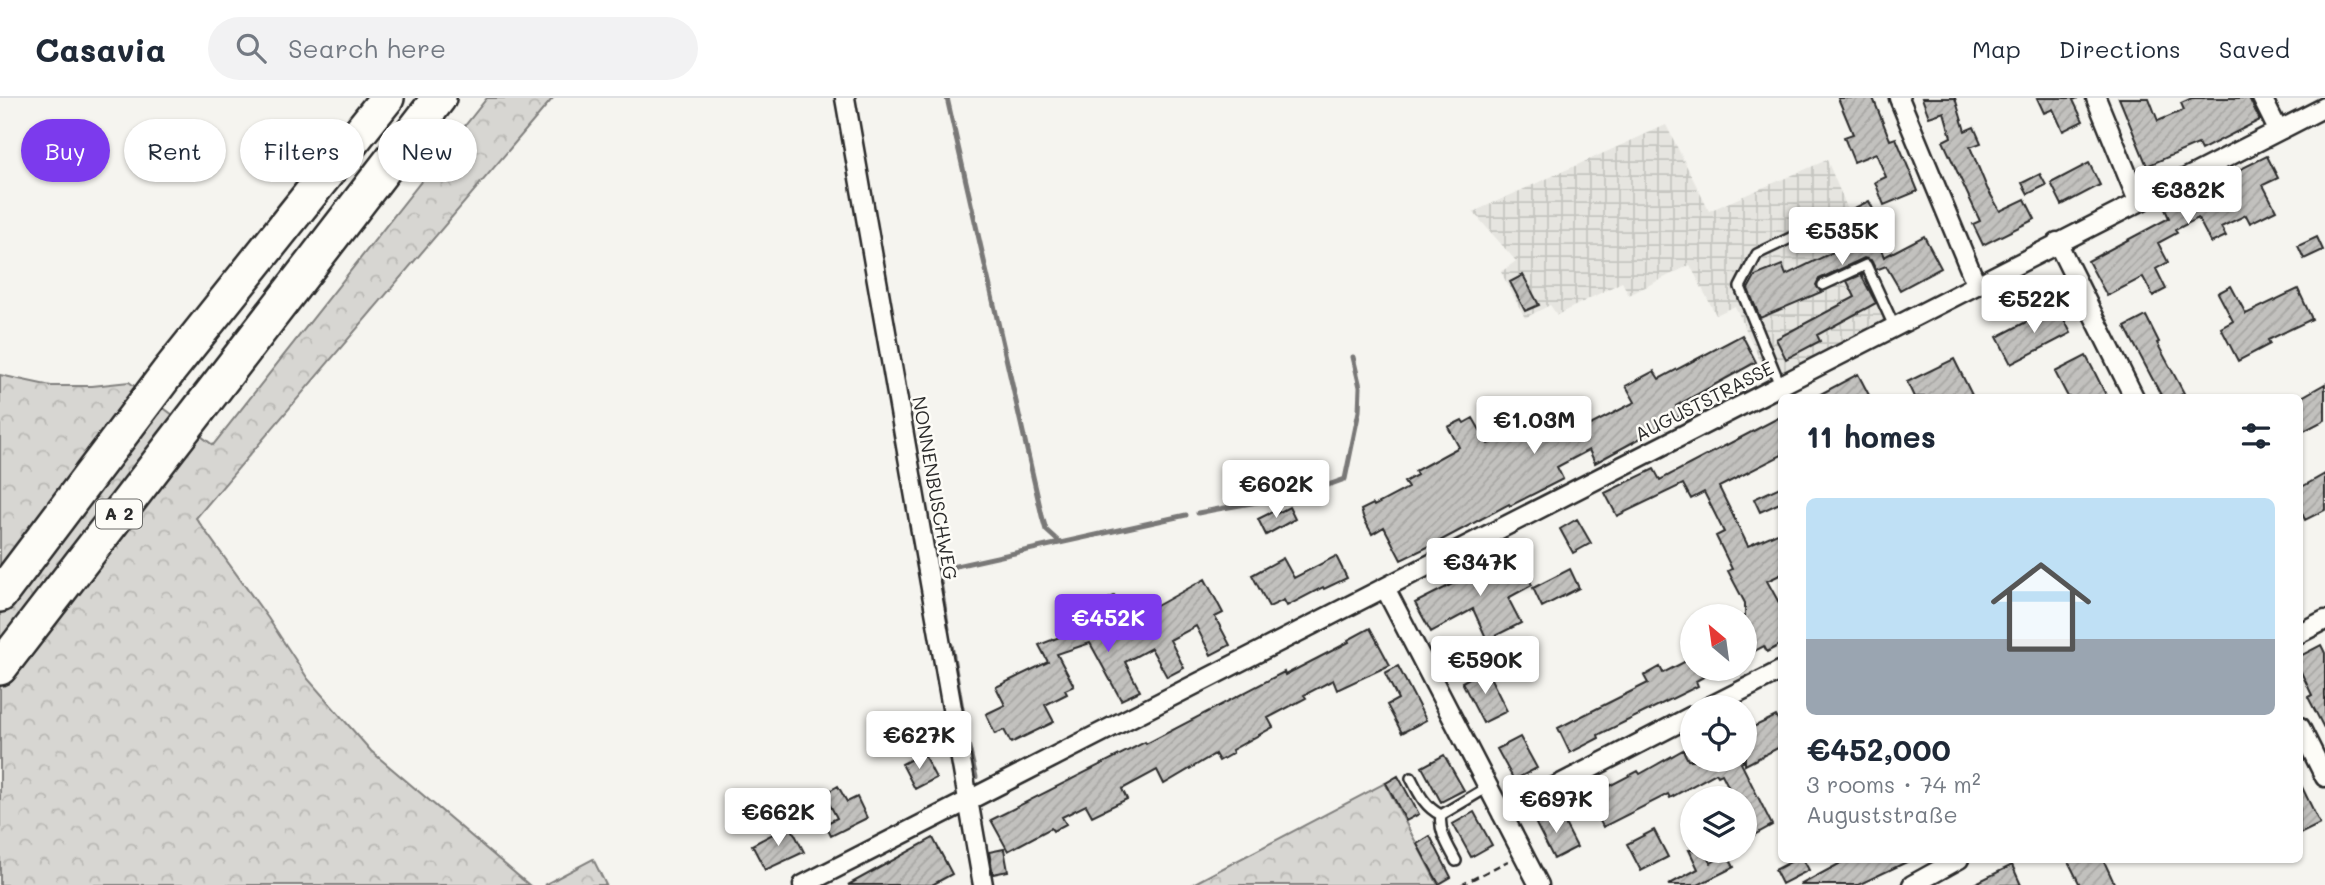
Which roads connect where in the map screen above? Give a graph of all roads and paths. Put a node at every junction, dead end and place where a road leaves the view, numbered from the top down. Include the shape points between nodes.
1 (365, 98) edge
2 (387, 98) edge
3 (439, 98) edge
4 (845, 98) edge
5 (1899, 98) edge
6 (2096, 98) edge
7 (2262, 98) edge
8 (2325, 107) edge
9 (2278, 130) junction
10 (2138, 201) junction
11 (302, 208) junction
12 (1824, 222) dead end
13 (2057, 243) junction
14 (1976, 284) junction
15 (1823, 285) dead end
16 (1894, 327) junction
17 (1780, 385) junction
18 (2132, 394) edge
19 (1385, 588) junction
20 (0, 595) edge
21 (2325, 620) edge
22 (2303, 631) edge
23 (0, 668) edge
24 (1778, 672) edge
25 (1733, 695) edge
26 (1680, 722) edge
27 (2303, 733) edge
28 (2325, 777) edge
29 (1411, 778) dead end
30 (1488, 787) junction
31 (968, 800) junction
32 (1502, 814) junction
33 (1441, 815) junction
34 (1522, 853) junction
35 (1456, 861) dead end
36 (1952, 863) edge
37 (803, 885) edge
38 (983, 885) edge
39 (1461, 885) edge
40 (1539, 885) edge
41 (1912, 885) edge

1 - 11 highway via 331,143
2 - 11 highway, A 2
3 - 23 highway, A 2
4 - 31 street, NONNENBUSCHWEG
5 - 14 street
6 - 10 street
7 - 9 street
8 - 9 street, AUGUSTSTRASSE
9 - 10 street, AUGUSTSTRASSE
10 - 13 street, AUGUSTSTRASSE
11 - 20 highway, A 2 via 169,371
12 - 17 lane via 1758,254 1740,287
13 - 14 street, AUGUSTSTRASSE
13 - 18 street
14 - 16 street, AUGUSTSTRASSE
15 - 16 lane via 1866,265
16 - 17 street, AUGUSTSTRASSE
17 - 19 street, AUGUSTSTRASSE
19 - 30 street
19 - 31 street, AUGUSTSTRASSE
21 - 22 street
24 - 25 street
26 - 32 street
27 - 28 street
29 - 33 lane via 1424,803
30 - 32 street
30 - 33 lane
31 - 37 street, AUGUSTSTRASSE
31 - 38 street, NONNENBUSCHWEG
32 - 34 street
33 - 35 lane via 1441,830
34 - 39 path
34 - 40 street
36 - 41 street

